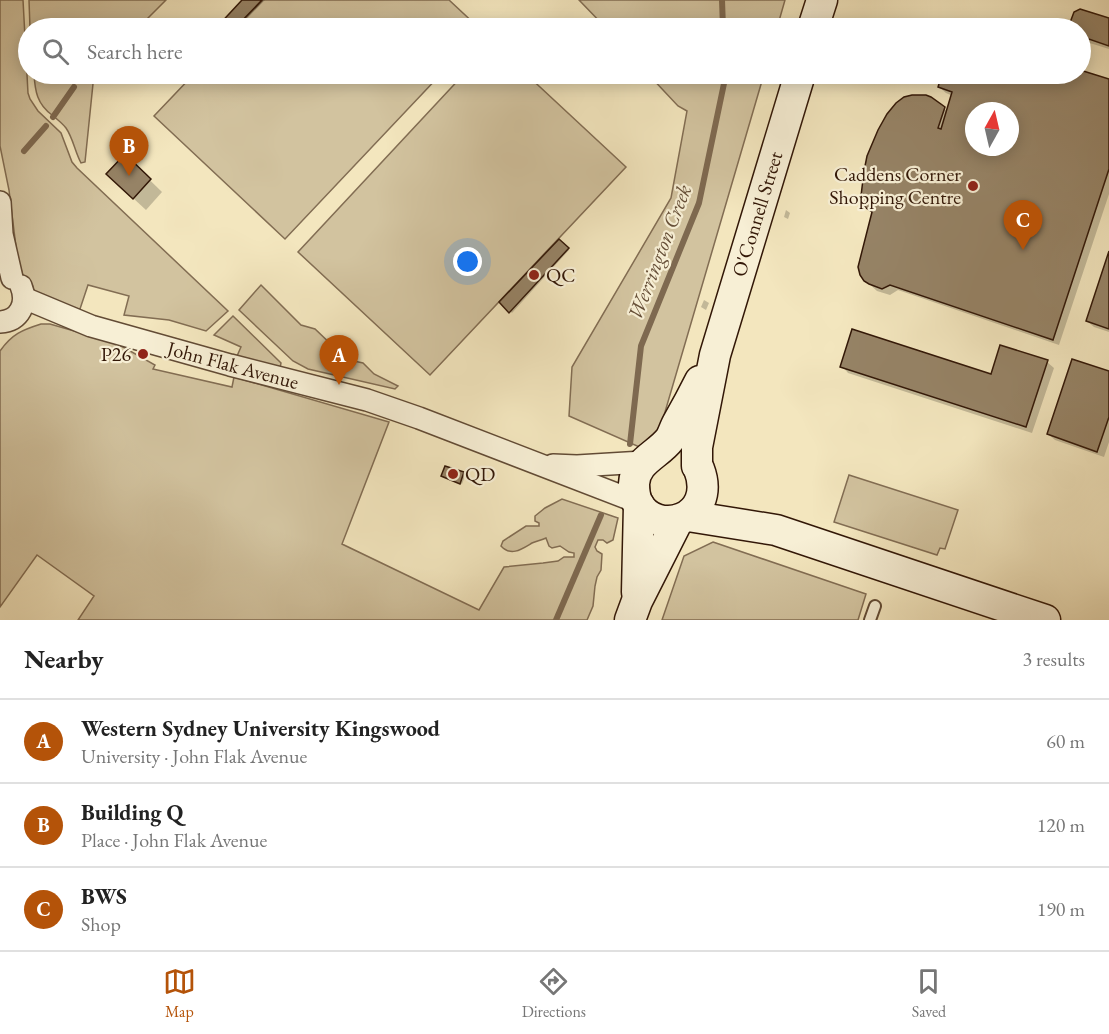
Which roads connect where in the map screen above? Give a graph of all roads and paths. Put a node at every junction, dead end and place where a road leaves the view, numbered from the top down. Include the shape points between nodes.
1 (822, 0) edge
2 (816, 18) edge
3 (797, 84) edge
4 (0, 202) edge
5 (1, 238) edge
6 (6, 276) edge
7 (9, 318) edge
8 (714, 355) junction
9 (645, 460) junction
10 (544, 465) junction
11 (698, 467) junction
12 (638, 503) junction
13 (683, 518) junction
14 (776, 530) junction
15 (875, 606) dead end
16 (634, 611) edge
17 (870, 620) edge
18 (1045, 620) edge

1 - 2 street
3 - 8 street, O'Connell Street
4 - 5 street
5 - 6 street
6 - 7 street via 21,286
7 - 10 street, John Flak Avenue via 91,326 367,400
8 - 9 street, O'Connell Street via 669,440
8 - 11 street, O'Connell Street via 697,447
9 - 10 street, John Flak Avenue
9 - 11 street via 658,453 679,453
9 - 12 street, O'Connell Street via 634,481
10 - 12 street, John Flak Avenue
11 - 13 street, O'Connell Street via 704,489 701,500
11 - 14 street via 721,495
12 - 13 street via 655,519 666,522
12 - 16 street, O'Connell Street
13 - 14 street
13 - 16 street, O'Connell Street
14 - 18 street
15 - 17 lane

